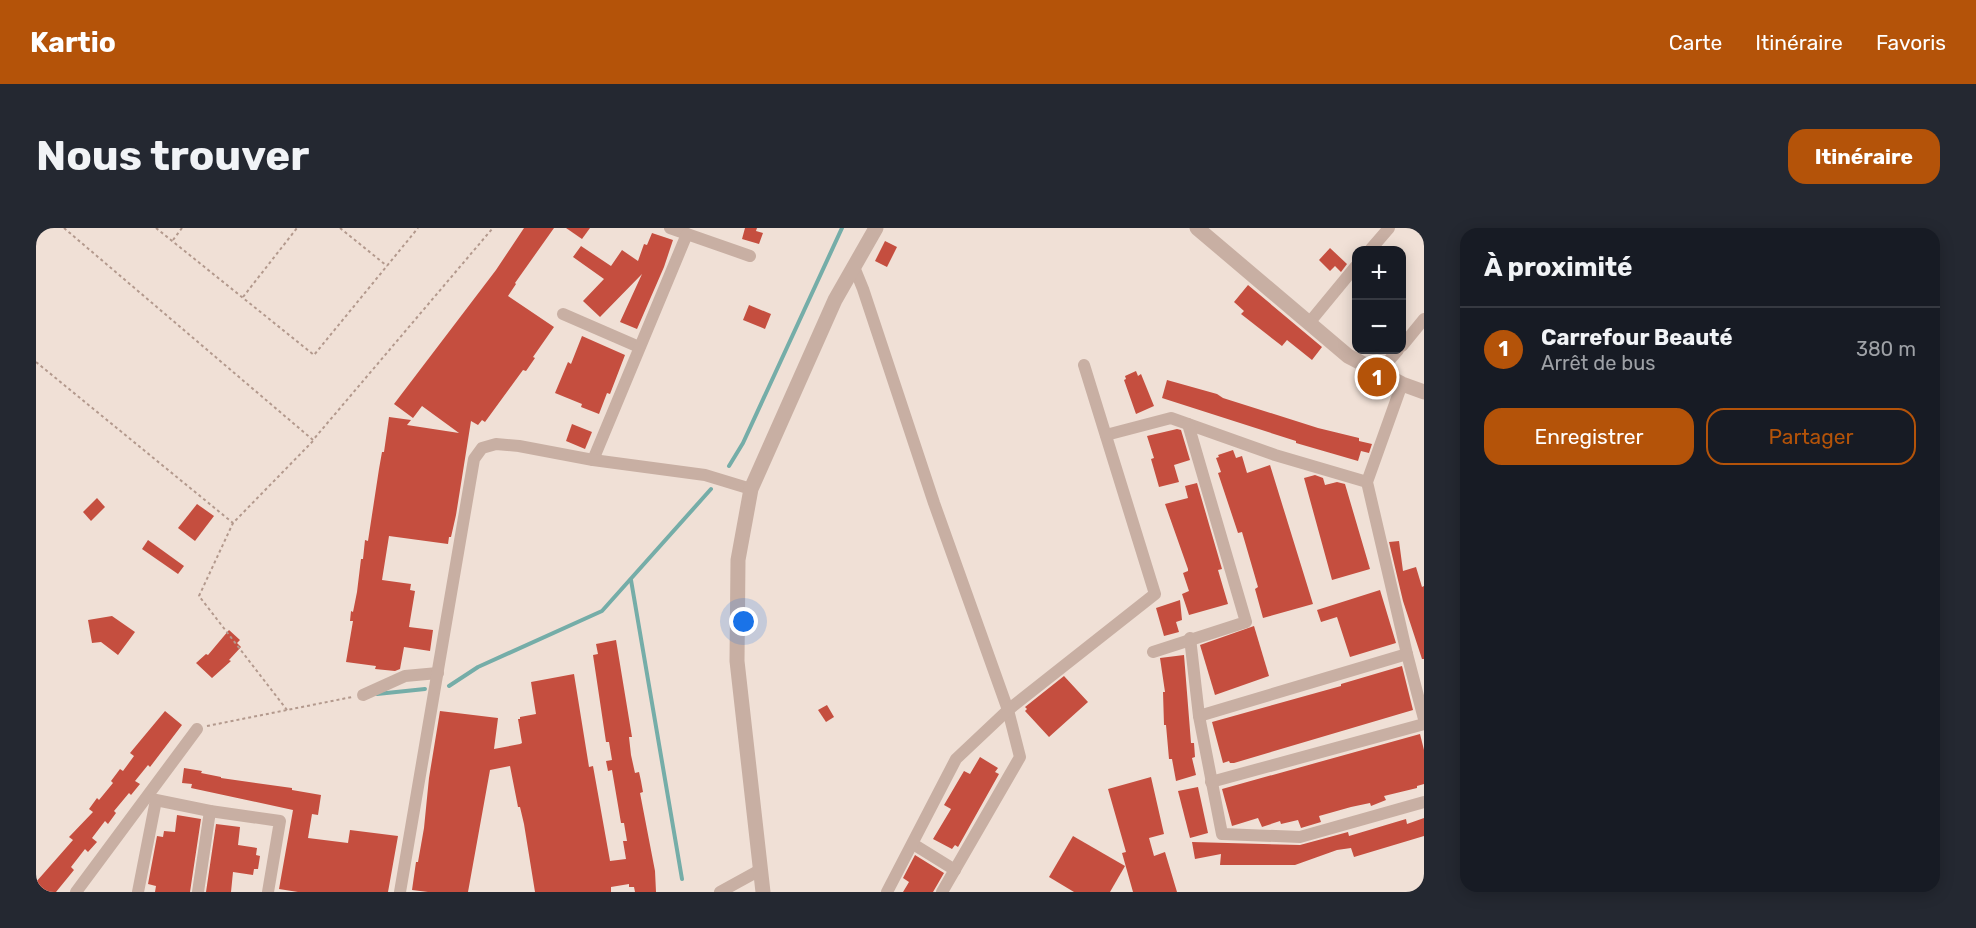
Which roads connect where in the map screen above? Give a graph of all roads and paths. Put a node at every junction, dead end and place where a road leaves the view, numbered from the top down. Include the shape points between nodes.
1 (64, 228) edge
2 (156, 228) edge
3 (182, 228) edge
4 (297, 228) edge
5 (340, 228) edge
6 (418, 228) edge
7 (670, 228) edge
8 (876, 228) edge
9 (1197, 228) edge
10 (1389, 228) edge
11 (492, 229) edge
12 (687, 234) junction
13 (172, 241) junction
14 (1373, 246) edge
15 (750, 256) dead end
16 (387, 266) junction
17 (854, 267) junction
18 (1352, 271) edge
19 (242, 298) junction
20 (563, 314) dead end
21 (1424, 319) edge
22 (1309, 323) junction
23 (1406, 340) edge
24 (639, 347) junction
25 (1395, 354) edge
26 (36, 362) edge
27 (1084, 365) dead end
28 (1379, 372) junction
29 (1402, 384) junction
30 (1424, 392) edge
31 (1188, 424) junction
32 (1106, 435) junction
33 (313, 440) junction
34 (593, 460) junction
35 (1367, 482) junction
36 (751, 489) junction
37 (233, 523) junction
38 (1190, 638) junction
39 (1153, 652) dead end
40 (1407, 654) junction
41 (438, 673) junction
42 (363, 694) joint
43 (287, 710) junction
44 (1008, 710) junction
45 (1198, 717) junction
46 (1424, 719) edge
47 (1424, 724) edge
48 (197, 729) joint
49 (1211, 782) junction
50 (1424, 802) edge
51 (210, 811) junction
52 (913, 844) junction
53 (760, 870) junction
54 (955, 870) junction
55 (76, 892) edge
56 (138, 892) edge
57 (198, 892) edge
58 (268, 892) edge
59 (399, 892) edge
60 (720, 892) edge
61 (763, 892) edge
62 (887, 892) edge
63 (942, 892) edge

1 - 33 path
2 - 13 path
3 - 13 path
4 - 19 path
5 - 16 path
6 - 16 path
7 - 12 street
8 - 17 street
9 - 22 street
10 - 14 street
11 - 33 path
12 - 15 street
12 - 24 street
13 - 19 path
16 - 19 path via 314,355
17 - 36 street via 835,300
17 - 44 street
18 - 22 street
20 - 24 street
21 - 23 street
22 - 28 street via 1348,356
24 - 34 street
25 - 28 street
26 - 37 path
27 - 32 street
28 - 29 street
29 - 30 street
29 - 35 street
31 - 32 street via 1171,418
31 - 35 street
31 - 38 street via 1246,622
32 - 44 street via 1155,594
33 - 37 path
34 - 36 street via 705,475
34 - 41 street via 519,446 496,444 482,448 474,459
35 - 40 street
36 - 53 street via 738,560 737,661
37 - 43 path via 199,596
38 - 39 street
38 - 45 street
40 - 45 street
40 - 46 street
41 - 42 street via 405,676
41 - 59 street
42 - 43 path
43 - 48 path
44 - 52 street via 956,759
44 - 54 street via 1020,758
45 - 49 street
47 - 49 street
48 - 55 street
49 - 50 street via 1222,834 1300,837
51 - 56 street via 156,800
51 - 57 street
51 - 58 street via 280,821
52 - 54 street
52 - 62 street
53 - 60 street
53 - 61 street
54 - 63 street

